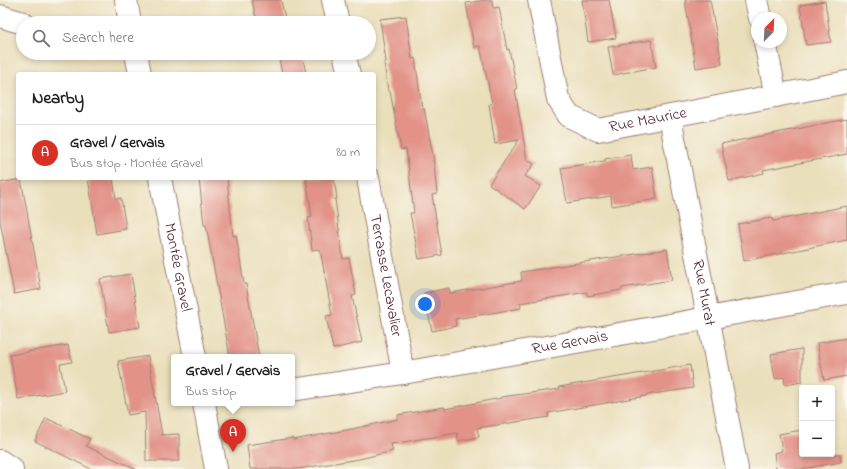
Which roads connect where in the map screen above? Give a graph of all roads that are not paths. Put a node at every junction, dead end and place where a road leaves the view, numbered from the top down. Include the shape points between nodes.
1 (126, 0) edge
2 (333, 0) edge
3 (539, 0) edge
4 (756, 0) edge
5 (759, 12) edge
6 (0, 16) edge
7 (129, 16) edge
8 (336, 16) edge
9 (16, 21) edge
10 (765, 48) edge
11 (137, 60) edge
12 (346, 60) edge
13 (140, 72) edge
14 (349, 72) edge
15 (847, 82) edge
16 (776, 96) junction
17 (670, 117) junction
18 (160, 180) edge
19 (368, 180) edge
20 (847, 293) edge
21 (708, 318) junction
22 (194, 354) edge
23 (403, 373) junction
24 (295, 390) edge
25 (207, 406) edge
26 (0, 461) edge
27 (12, 469) edge
28 (216, 469) edge
29 (737, 469) edge

1 - 7 street
2 - 8 street
3 - 17 street, Rue Maurice via 558,98 569,116 598,130
4 - 5 street
6 - 9 street
10 - 16 street
11 - 13 street
12 - 14 street
15 - 16 street, Rue Maurice
16 - 17 street, Rue Maurice
17 - 21 street, Rue Murat
18 - 22 street, Montée Gravel
19 - 23 street, Terrasse Lecavalier
20 - 21 street, Rue Gervais
21 - 23 street, Rue Gervais
21 - 29 street, Rue Murat
23 - 24 street, Rue Gervais
25 - 28 street
26 - 27 street

